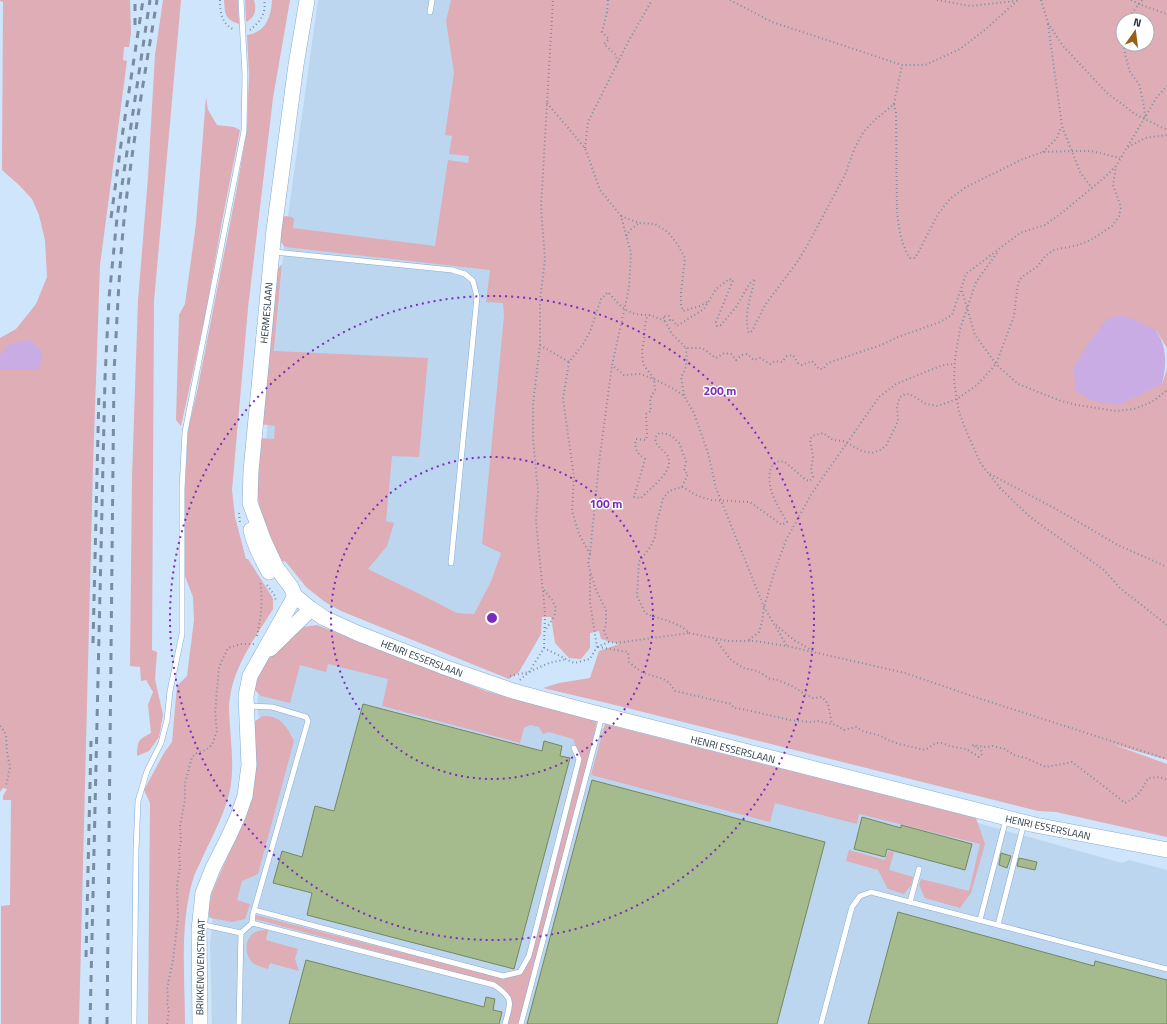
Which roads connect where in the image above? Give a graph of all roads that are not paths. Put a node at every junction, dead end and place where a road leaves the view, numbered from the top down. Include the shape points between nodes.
1 (241, 0) edge
2 (307, 0) edge
3 (432, 0) edge
4 (430, 12) dead end
5 (272, 252) junction
6 (451, 563) dead end
7 (295, 596) junction
8 (311, 610) junction
9 (256, 654) junction
10 (246, 706) junction
11 (602, 715) junction
12 (574, 748) dead end
13 (1006, 818) junction
14 (1024, 822) junction
15 (1167, 850) edge
16 (919, 869) dead end
17 (910, 902) junction
18 (254, 910) junction
19 (980, 920) junction
20 (252, 923) junction
21 (199, 924) junction
22 (998, 925) junction
23 (241, 933) junction
24 (1167, 969) edge
25 (134, 1024) edge
26 (200, 1024) edge
27 (239, 1024) edge
28 (505, 1024) edge
29 (521, 1024) edge
30 (821, 1024) edge

1 - 25 lane via 245,75 244,131 185,432 182,489 182,634 161,743 147,771 138,801
2 - 5 street, HERMESLAAN
3 - 4 lane
5 - 6 lane via 452,270 465,274 474,281 477,297
5 - 7 street, HERMESLAAN via 251,471 249,520 252,539 273,579 283,592
7 - 8 street
7 - 9 street, BRIKKENOVENSTRAAT
8 - 9 street, BRIKKENOVENSTRAAT
8 - 11 street, HENRI ESSERSLAAN via 357,633 444,667 513,691
9 - 10 street, BRIKKENOVENSTRAAT
10 - 18 lane via 272,707 306,717 308,721
10 - 21 street, BRIKKENOVENSTRAAT via 249,765 245,796 230,836 203,893
11 - 13 street, HENRI ESSERSLAAN
11 - 29 lane
12 - 18 lane via 578,759 529,956 520,972 503,976
13 - 14 street, HENRI ESSERSLAAN
13 - 19 lane
14 - 15 street, HENRI ESSERSLAAN
14 - 22 lane
16 - 17 lane
17 - 19 lane
17 - 30 lane via 872,892 860,896 852,907
18 - 20 lane
19 - 22 lane
20 - 23 lane
20 - 28 lane via 494,985 507,994 510,1004
21 - 23 lane
21 - 26 street, BRIKKENOVENSTRAAT
22 - 24 lane
23 - 27 lane

